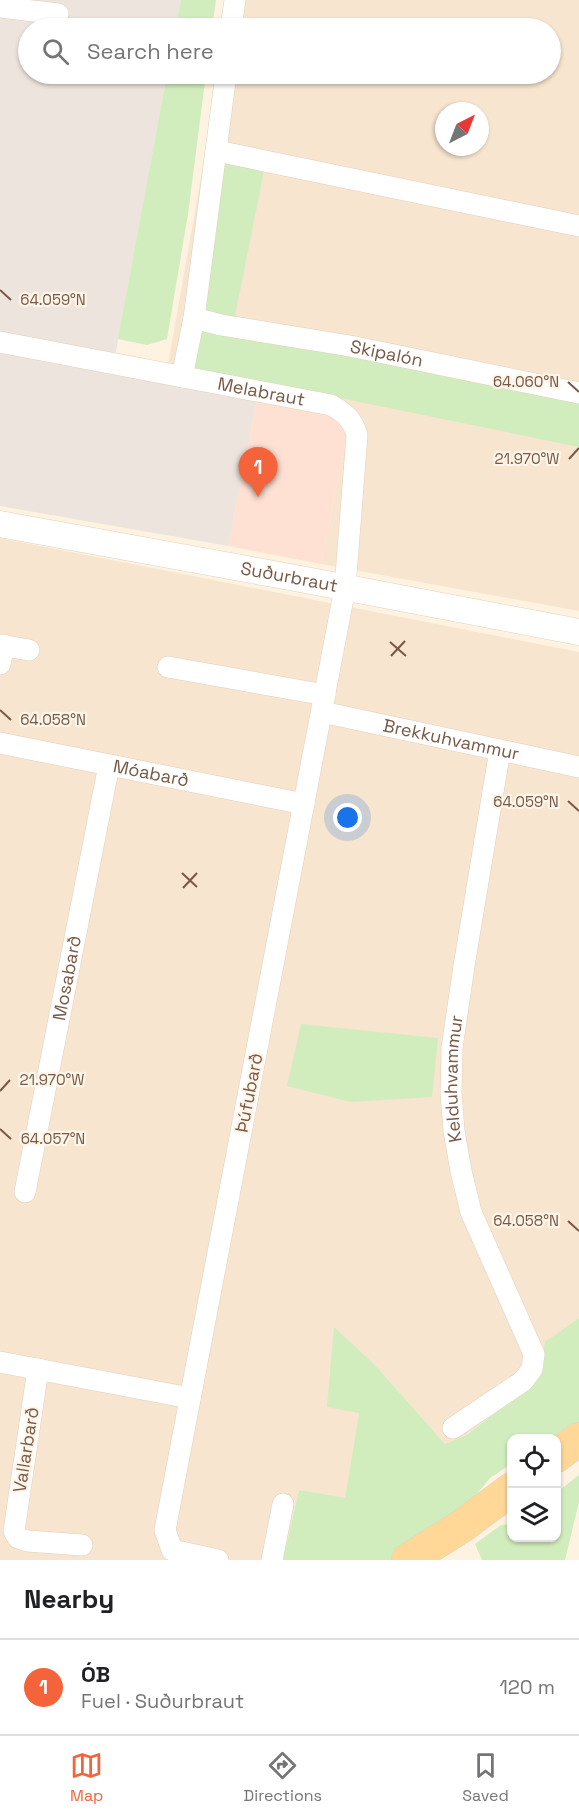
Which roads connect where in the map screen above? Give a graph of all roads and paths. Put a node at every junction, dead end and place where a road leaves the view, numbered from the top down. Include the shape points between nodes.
1 (235, 0) edge
2 (0, 7) edge
3 (58, 14) dead end
4 (232, 18) edge
5 (225, 84) edge
6 (217, 151) junction
7 (579, 226) edge
8 (194, 318) junction
9 (0, 342) edge
10 (182, 376) junction
11 (579, 393) edge
12 (0, 524) edge
13 (345, 588) junction
14 (579, 632) edge
15 (29, 650) dead end
16 (1, 652) edge
17 (168, 667) dead end
18 (323, 703) junction
19 (0, 743) edge
20 (500, 750) junction
21 (109, 765) junction
22 (579, 767) edge
23 (304, 804) junction
24 (25, 1192) dead end
25 (0, 1362) edge
26 (38, 1369) junction
27 (190, 1398) junction
28 (453, 1428) dead end
29 (579, 1439) edge
30 (561, 1452) edge
31 (507, 1493) edge
32 (283, 1504) dead end
33 (462, 1526) junction
34 (82, 1545) dead end
35 (218, 1560) edge
36 (272, 1560) edge
37 (408, 1560) edge
38 (431, 1560) edge

1 - 4 street
2 - 3 street
5 - 6 street
6 - 7 street
6 - 8 street
8 - 10 street
8 - 11 street, Skipalón
9 - 10 street, Melabraut
10 - 13 street, Melabraut via 331,405 354,423 357,435
12 - 13 street, Suðurbraut
13 - 14 street, Suðurbraut
13 - 18 street, Þúfubarð
15 - 16 street
17 - 18 street
18 - 20 street, Brekkuhvammur
18 - 23 street, Þúfubarð
19 - 21 street, Móabarð
20 - 22 street, Brekkuhvammur
20 - 28 street, Kelduhvammur via 452,1048 452,1093 458,1151 471,1212 534,1354 532,1369 523,1381
21 - 23 street, Móabarð
21 - 24 street, Mosabarð
23 - 27 street, Þúfubarð
25 - 26 street
26 - 27 street
26 - 34 street, Vallarbarð via 14,1531 18,1538 28,1541
27 - 35 street, Þúfubarð via 165,1530 172,1550
29 - 30 main road
31 - 33 main road
32 - 36 street
33 - 37 main road
33 - 38 main road

